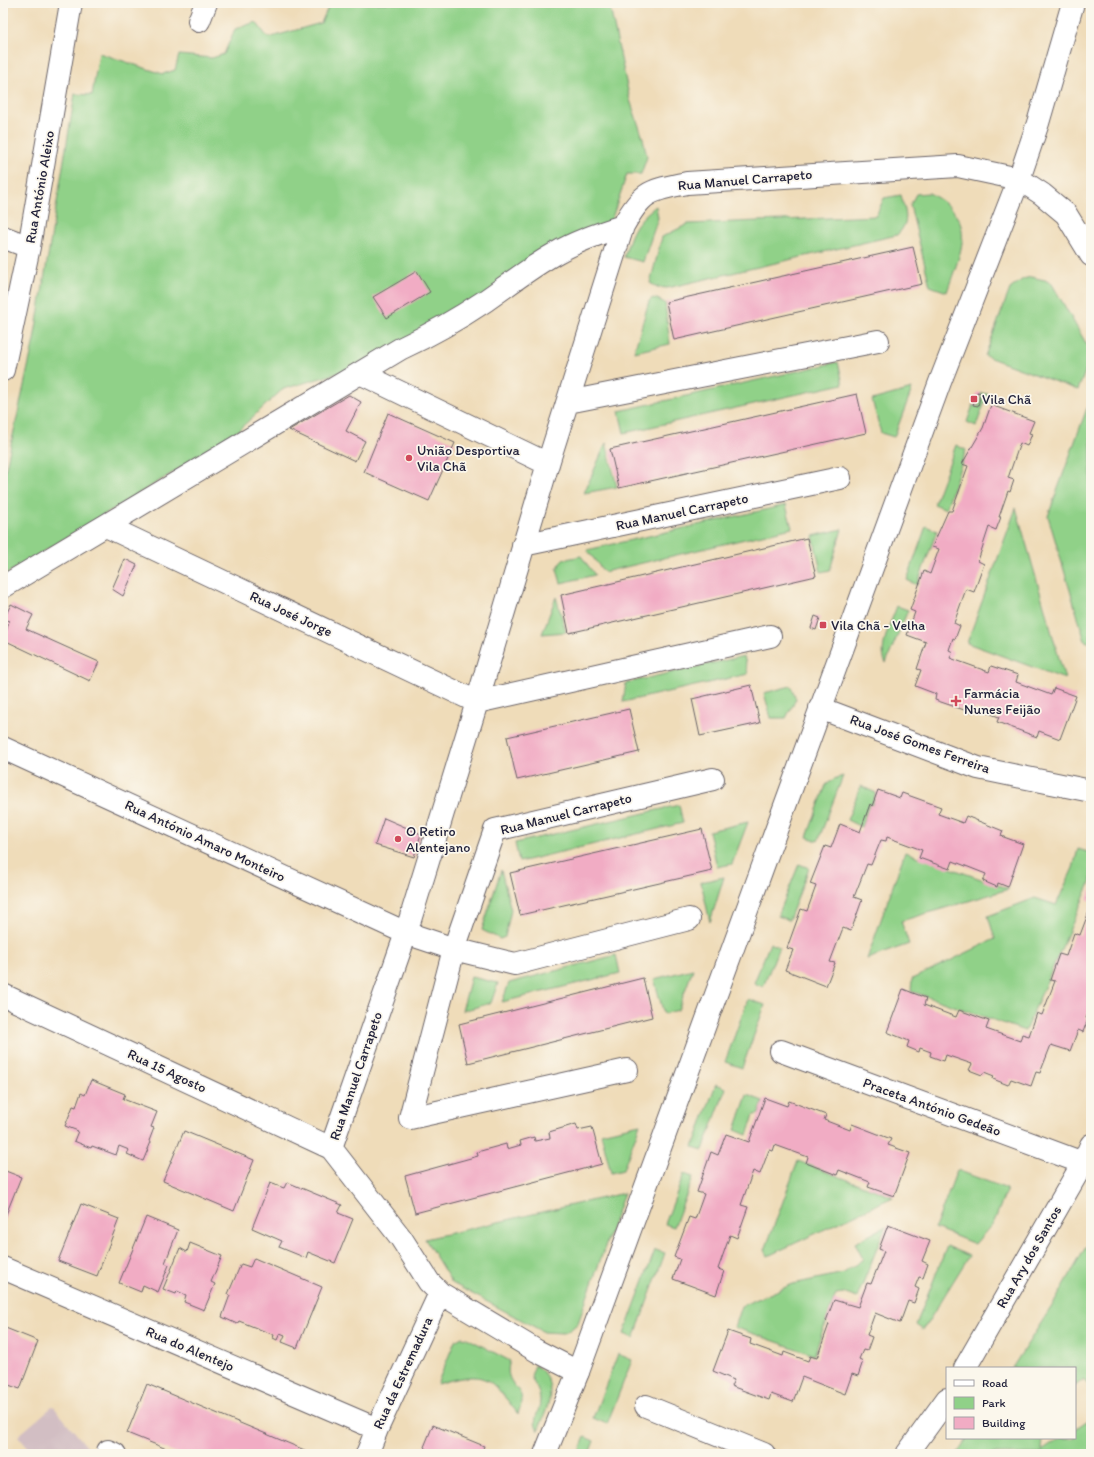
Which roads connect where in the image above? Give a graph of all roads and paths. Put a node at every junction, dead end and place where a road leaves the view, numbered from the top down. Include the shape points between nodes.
1 (71, 3) edge
2 (1073, 3) edge
3 (1019, 179) junction
4 (623, 226) junction
5 (3, 237) edge
6 (29, 247) junction
7 (1091, 256) edge
8 (878, 341) dead end
9 (3, 370) edge
10 (360, 373) junction
11 (568, 402) junction
12 (548, 464) junction
13 (840, 478) dead end
14 (106, 526) junction
15 (523, 545) junction
16 (3, 587) edge
17 (770, 636) dead end
18 (477, 702) junction
19 (820, 708) junction
20 (3, 748) edge
21 (713, 779) dead end
22 (1091, 791) edge
23 (689, 919) dead end
24 (406, 933) junction
25 (454, 949) junction
26 (3, 995) edge
27 (781, 1051) dead end
28 (627, 1070) dead end
29 (331, 1148) junction
30 (1087, 1154) edge
31 (3, 1268) edge
32 (440, 1293) junction
33 (966, 1367) edge
34 (578, 1372) junction
35 (946, 1400) edge
36 (646, 1406) dead end
37 (377, 1430) junction
38 (366, 1454) edge
39 (545, 1454) edge
40 (764, 1454) edge
41 (907, 1454) edge

1 - 6 street, Rua António Aleixo
2 - 3 street
3 - 4 street, Rua Manuel Carrapeto via 958,166 687,183 655,190 646,195
3 - 7 street via 1066,214
3 - 19 street via 940,382
4 - 10 street via 590,237 556,253 463,315
4 - 11 street, Rua Manuel Carrapeto
5 - 6 street
6 - 9 street, Rua António Aleixo
8 - 11 street
10 - 12 street
10 - 14 street
11 - 12 street, Rua Manuel Carrapeto
12 - 15 street, Rua Manuel Carrapeto
13 - 15 street, Rua Manuel Carrapeto
14 - 16 street
14 - 18 street, Rua José Jorge
15 - 18 street, Rua Manuel Carrapeto
17 - 18 street
18 - 24 street, Rua Manuel Carrapeto
19 - 22 street, Rua José Gomes Ferreira via 978,768
19 - 34 street
20 - 24 street, Rua António Amaro Monteiro
21 - 25 street, Rua Manuel Carrapeto via 495,830
23 - 25 street via 515,964
24 - 25 street, Rua António Amaro Monteiro
24 - 29 street, Rua Manuel Carrapeto
25 - 28 street, Rua Manuel Carrapeto via 410,1118
26 - 29 street, Rua 15 Agosto
27 - 30 street, Praceta António Gedeão
29 - 32 street, Rua Manuel Carrapeto via 401,1238 429,1282
30 - 33 street, Rua Ary dos Santos
31 - 37 street, Rua do Alentejo
32 - 34 street, Rua Manuel Carrapeto via 537,1351
32 - 37 street, Rua da Estremadura
34 - 39 street
35 - 41 street
36 - 40 street
37 - 38 street, Rua da Estremadura

